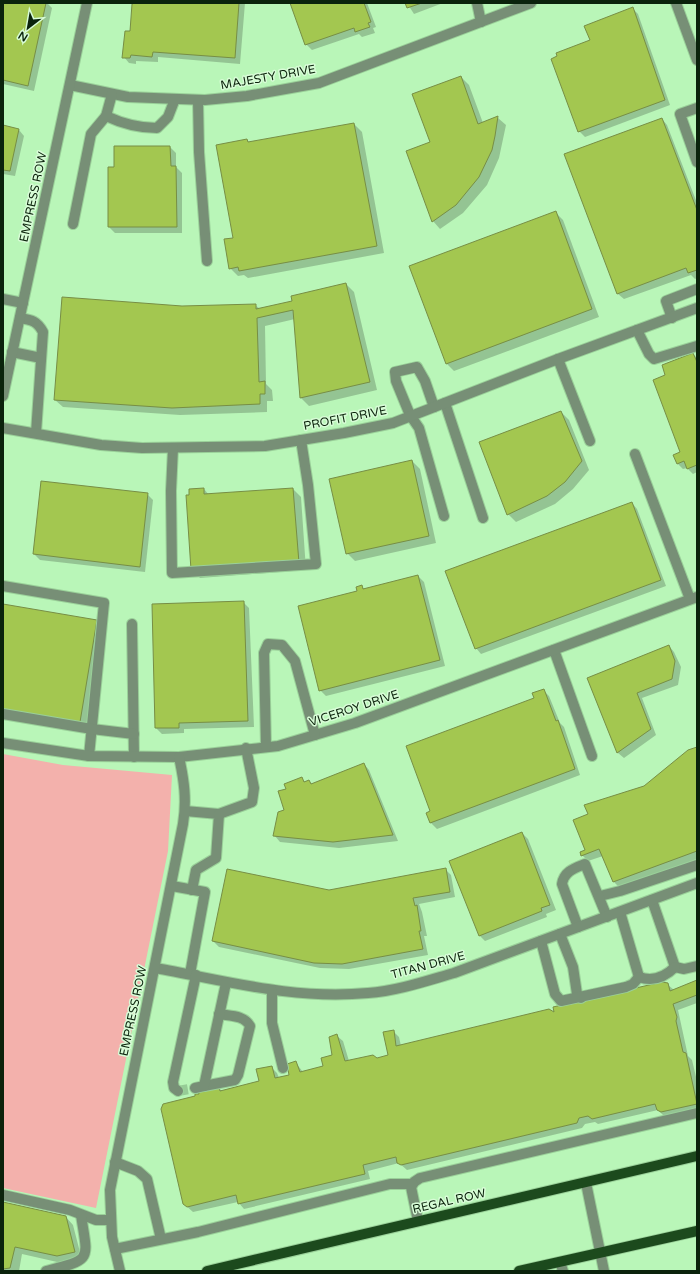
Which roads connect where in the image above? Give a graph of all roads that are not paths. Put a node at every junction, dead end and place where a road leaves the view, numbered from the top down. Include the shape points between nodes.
1 (87, 3) edge
2 (477, 3) edge
3 (531, 3) edge
4 (676, 3) edge
5 (481, 22) junction
6 (697, 60) edge
7 (70, 85) junction
8 (112, 94) junction
9 (174, 99) junction
10 (198, 100) junction
11 (697, 108) edge
12 (106, 116) junction
13 (697, 162) edge
14 (73, 224) dead end
15 (207, 261) dead end
16 (697, 289) edge
17 (3, 299) edge
18 (23, 303) junction
19 (697, 308) edge
20 (20, 318) junction
21 (672, 318) junction
22 (637, 330) junction
23 (697, 346) edge
24 (12, 352) junction
25 (41, 358) junction
26 (558, 359) junction
27 (3, 396) edge
28 (445, 403) junction
29 (434, 408) junction
30 (410, 415) junction
31 (3, 428) edge
32 (36, 434) junction
33 (301, 440) junction
34 (590, 441) dead end
35 (173, 448) junction
36 (635, 454) dead end
37 (444, 516) dead end
38 (483, 518) dead end
39 (3, 586) edge
40 (693, 598) edge
41 (132, 624) dead end
42 (554, 650) junction
43 (3, 714) edge
44 (92, 729) junction
45 (134, 734) junction
46 (315, 735) junction
47 (3, 743) edge
48 (266, 747) junction
49 (246, 748) junction
50 (89, 756) junction
51 (592, 756) dead end
52 (134, 757) junction
53 (179, 757) junction
54 (185, 811) junction
55 (219, 814) junction
56 (697, 865) edge
57 (697, 883) edge
58 (172, 886) junction
59 (192, 890) junction
60 (600, 896) junction
61 (652, 900) junction
62 (620, 912) junction
63 (607, 916) junction
64 (578, 927) junction
65 (560, 934) junction
66 (542, 941) junction
67 (697, 966) edge
68 (675, 967) junction
69 (155, 968) junction
70 (193, 975) junction
71 (639, 977) junction
72 (226, 983) junction
73 (272, 991) junction
74 (581, 998) junction
75 (219, 1014) junction
76 (283, 1068) dead end
77 (178, 1091) dead end
78 (697, 1113) edge
79 (697, 1156) edge
80 (115, 1162) junction
81 (586, 1183) junction
82 (413, 1184) junction
83 (3, 1195) edge
84 (81, 1215) junction
85 (111, 1220) junction
86 (418, 1221) junction
87 (697, 1231) edge
88 (161, 1239) junction
89 (115, 1249) junction
90 (600, 1254) junction
91 (562, 1266) edge
92 (46, 1271) edge
93 (120, 1271) edge
94 (207, 1271) edge
95 (519, 1271) edge
96 (604, 1271) edge

1 - 7 street, EMPRESS ROW
2 - 5 street
3 - 5 street, MAJESTY DRIVE
4 - 6 street
5 - 10 street, MAJESTY DRIVE via 319,82 247,96
7 - 8 street, MAJESTY DRIVE
7 - 18 street, EMPRESS ROW
8 - 9 street, MAJESTY DRIVE
8 - 12 street
9 - 10 street, MAJESTY DRIVE
9 - 12 street via 168,117 157,128 142,128
10 - 15 street
11 - 13 street via 680,114
12 - 14 street via 91,134
16 - 21 street via 666,301
17 - 18 street
18 - 20 street, EMPRESS ROW
19 - 21 street, PROFIT DRIVE
20 - 24 street, EMPRESS ROW
20 - 25 street via 34,320 39,324 43,332
21 - 22 street, PROFIT DRIVE
22 - 23 street via 654,359
22 - 26 street, PROFIT DRIVE
24 - 25 street
24 - 27 street, EMPRESS ROW
25 - 32 street
26 - 28 street, PROFIT DRIVE
26 - 34 street
28 - 29 street, PROFIT DRIVE
28 - 38 street
29 - 30 street, PROFIT DRIVE
29 - 30 street via 425,381 417,367 395,372 396,381
30 - 33 street, PROFIT DRIVE via 393,423
30 - 37 street via 419,428
31 - 32 street, PROFIT DRIVE
32 - 35 street, PROFIT DRIVE via 101,445
33 - 35 street, PROFIT DRIVE via 265,446
33 - 35 street via 316,564 172,573
36 - 40 street
39 - 44 street via 104,603
40 - 42 street, VICEROY DRIVE
41 - 45 street
42 - 46 street, VICEROY DRIVE via 355,723
42 - 51 street
43 - 44 street
44 - 45 street
44 - 50 street
45 - 52 street
46 - 48 street, VICEROY DRIVE
46 - 48 street via 295,661 282,645 268,644 264,653
47 - 50 street, VICEROY DRIVE
48 - 49 street, VICEROY DRIVE
49 - 53 street, VICEROY DRIVE
49 - 55 street via 254,788 252,802
50 - 52 street, VICEROY DRIVE
52 - 53 street, VICEROY DRIVE
53 - 54 street, EMPRESS ROW via 184,781
54 - 55 street
54 - 58 street, EMPRESS ROW
55 - 59 street via 216,858 196,870
56 - 60 street
57 - 61 street, TITAN DRIVE
58 - 59 street
58 - 69 street, EMPRESS ROW
59 - 70 street via 205,892
60 - 63 street
60 - 64 street via 585,864 572,869 563,878 562,884
61 - 62 street, TITAN DRIVE
61 - 68 street
62 - 63 street, TITAN DRIVE
62 - 71 street
63 - 64 street, TITAN DRIVE
64 - 65 street, TITAN DRIVE
65 - 66 street, TITAN DRIVE
65 - 74 street via 573,967 577,994
66 - 73 street, TITAN DRIVE via 454,973 417,984 370,993 324,995
66 - 74 street via 558,999 561,1001
67 - 68 street via 684,969
68 - 71 street via 661,978 647,980
69 - 70 street, TITAN DRIVE
69 - 80 street, EMPRESS ROW
70 - 72 street, TITAN DRIVE
70 - 77 street via 173,1082 174,1088
71 - 74 street via 626,987
72 - 73 street, TITAN DRIVE
72 - 75 street
73 - 76 street via 272,1023
75 - 75 street via 241,1018 250,1026 238,1075 235,1080 200,1087
78 - 82 street via 420,1178
79 - 81 main road, REGAL ROW
80 - 85 street, EMPRESS ROW via 110,1190
80 - 88 street via 138,1171 147,1179
81 - 86 main road, REGAL ROW
81 - 90 street
82 - 86 street via 411,1187
82 - 88 street via 390,1184
83 - 84 street via 70,1210
84 - 85 street via 96,1220
84 - 92 street via 86,1249 84,1257 76,1264
85 - 89 street, EMPRESS ROW
86 - 94 main road, REGAL ROW
87 - 90 main road
88 - 89 street
89 - 93 street, EMPRESS ROW
90 - 91 main road
90 - 96 street
91 - 95 main road

